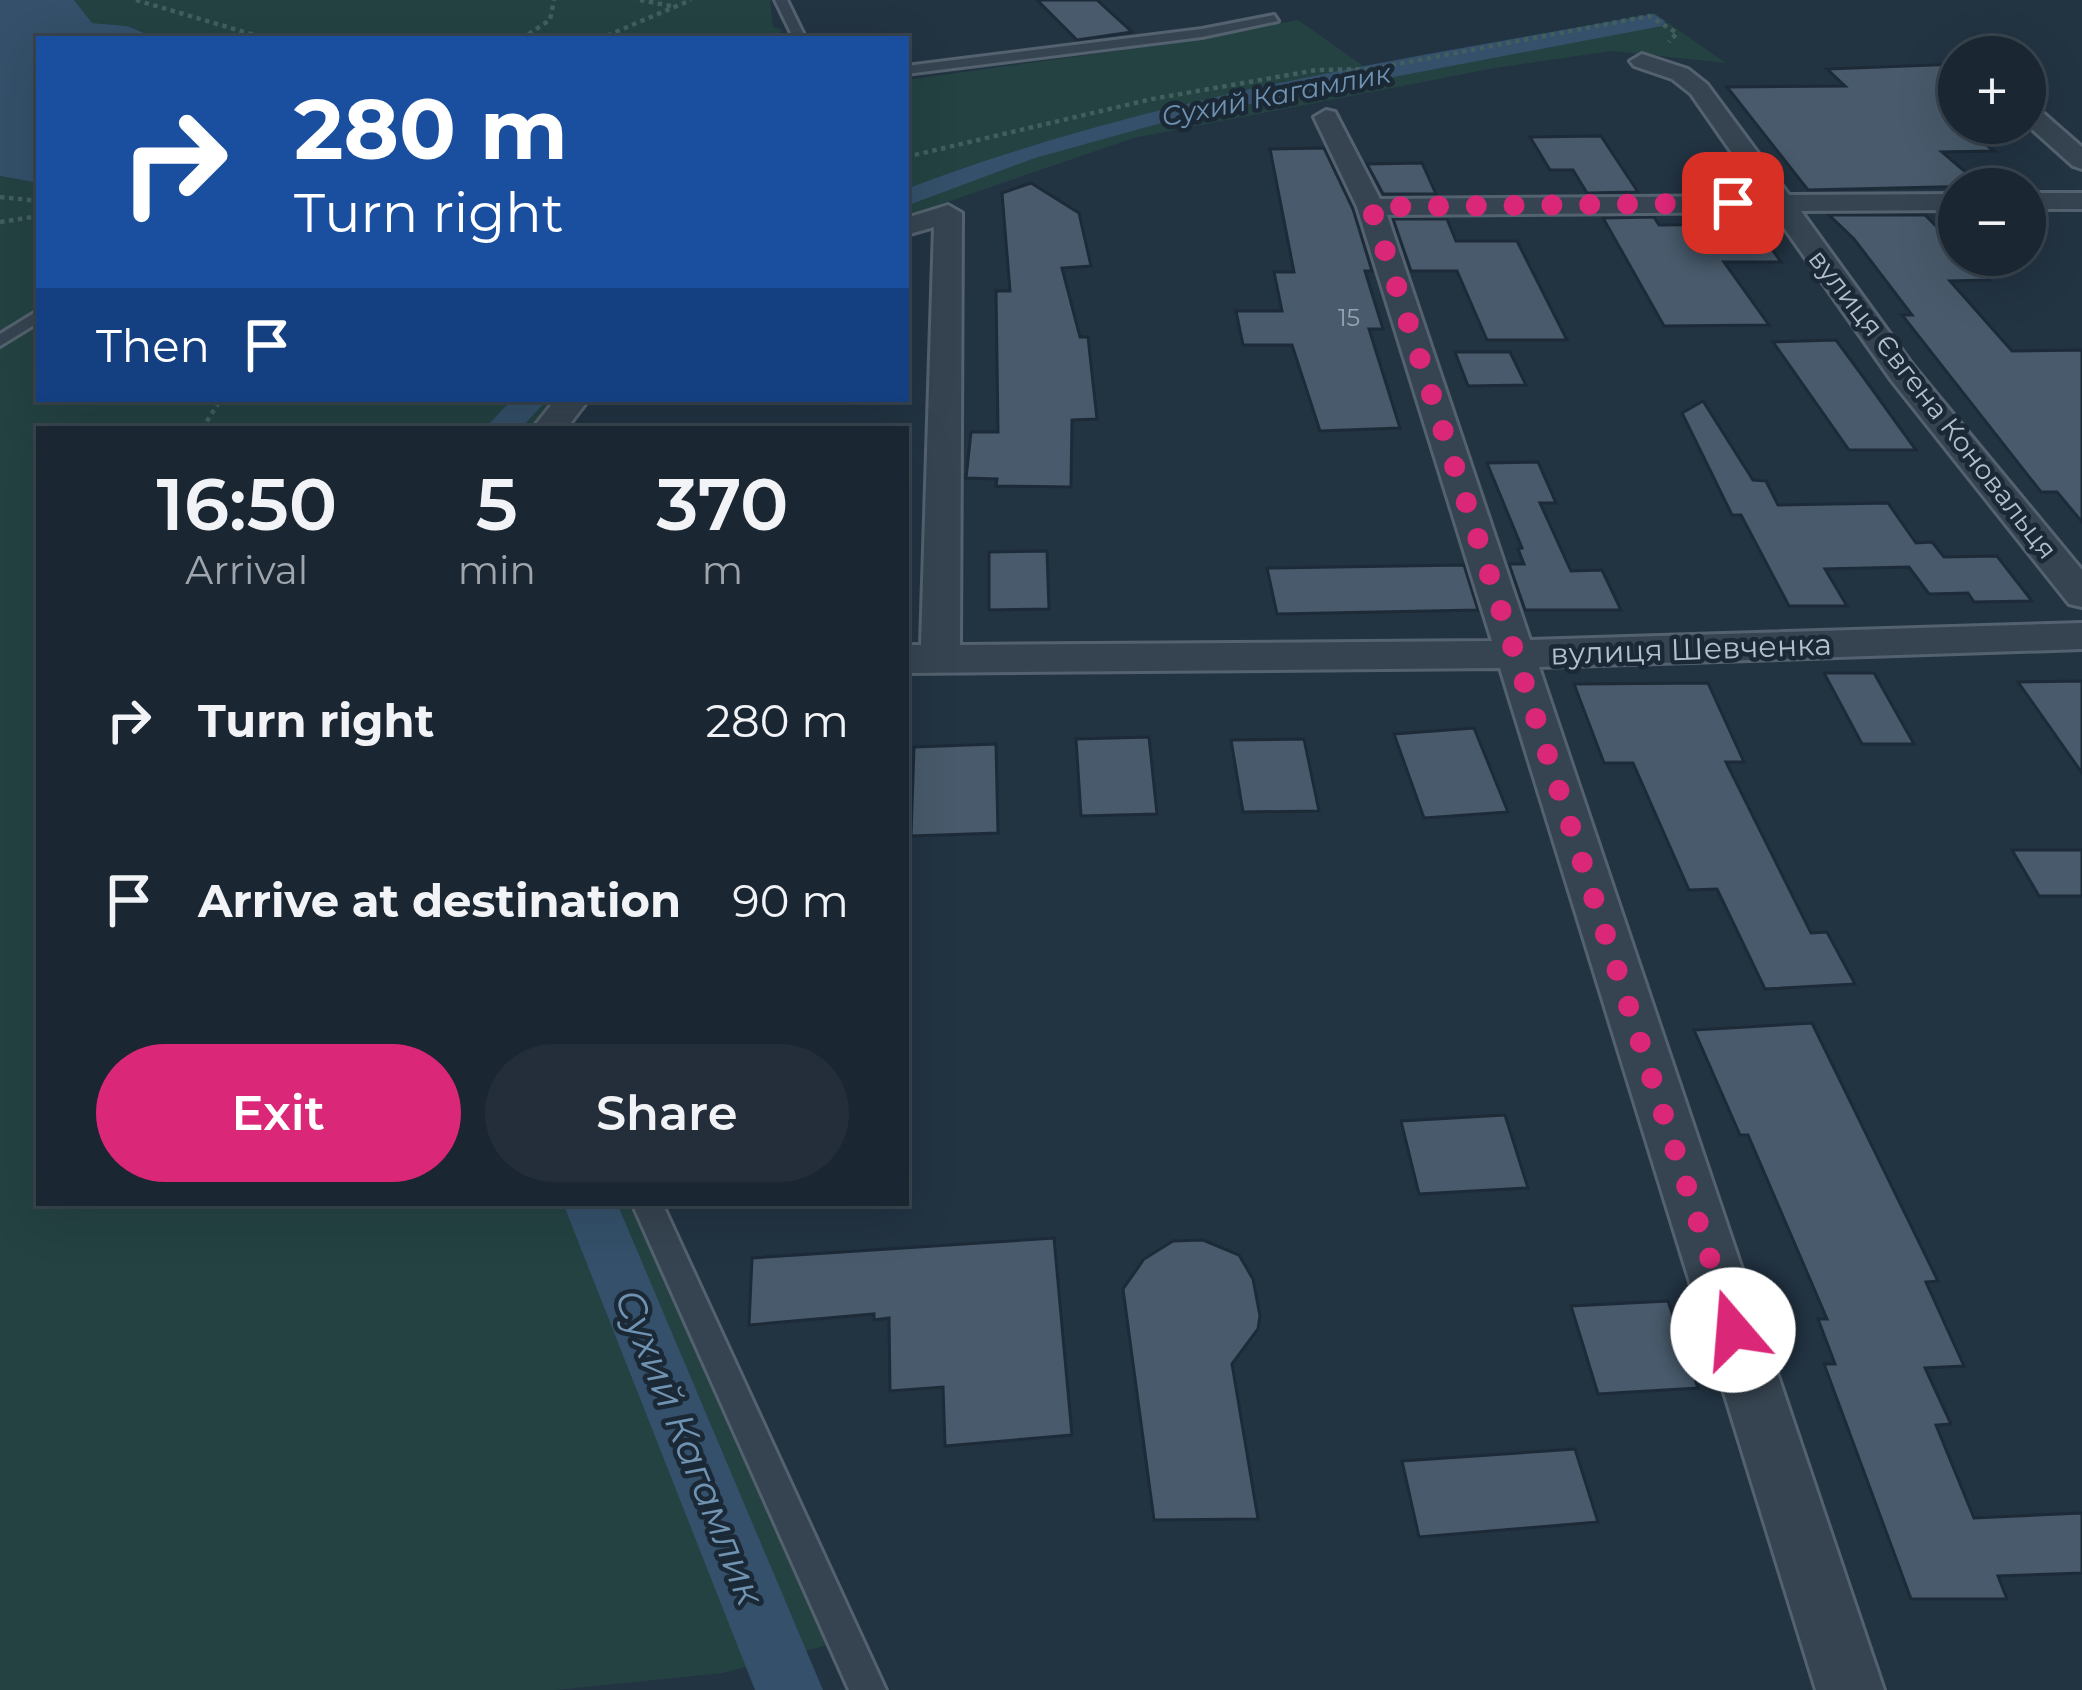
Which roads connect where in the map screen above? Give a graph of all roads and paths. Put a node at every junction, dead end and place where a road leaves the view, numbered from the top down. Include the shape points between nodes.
1 (136, 0) edge
2 (554, 0) edge
3 (640, 0) edge
4 (691, 0) edge
5 (781, 0) edge
6 (673, 7) junction
7 (1274, 19) dead end
8 (258, 36) edge
9 (526, 36) edge
10 (605, 36) edge
11 (799, 36) edge
12 (1642, 61) joint
13 (909, 70) edge
14 (1326, 117) dead end
15 (2046, 129) edge
16 (909, 156) edge
17 (2082, 161) edge
18 (0, 197) edge
19 (36, 201) edge
20 (2046, 201) edge
21 (2082, 201) edge
22 (1938, 202) edge
23 (1779, 203) junction
24 (1371, 207) junction
25 (36, 216) edge
26 (0, 222) edge
27 (909, 226) edge
28 (36, 317) edge
29 (0, 341) edge
30 (571, 402) edge
31 (551, 426) edge
32 (2082, 595) edge
33 (2082, 636) edge
34 (1514, 655) junction
35 (923, 659) edge
36 (648, 1206) edge
37 (868, 1690) edge
38 (1850, 1690) edge

1 - 8 path
2 - 9 path via 550,20
3 - 6 path
4 - 6 path
5 - 11 lane
6 - 10 path
7 - 13 lane
12 - 16 path via 1677,33 1649,16 1372,69 1333,68 1152,99
12 - 23 street, вулиця Євгена Коновальця via 1699,89
14 - 24 street
15 - 17 street
18 - 19 path
20 - 21 street
22 - 23 street
23 - 24 street
23 - 32 street, вулиця Євгена Коновальця via 1903,374
24 - 34 street
25 - 26 path
27 - 35 street, вулиця Шевченка via 948,212
28 - 29 lane
30 - 31 street
33 - 34 street, вулиця Шевченка
34 - 35 street, вулиця Шевченка
34 - 38 street
36 - 37 lane

